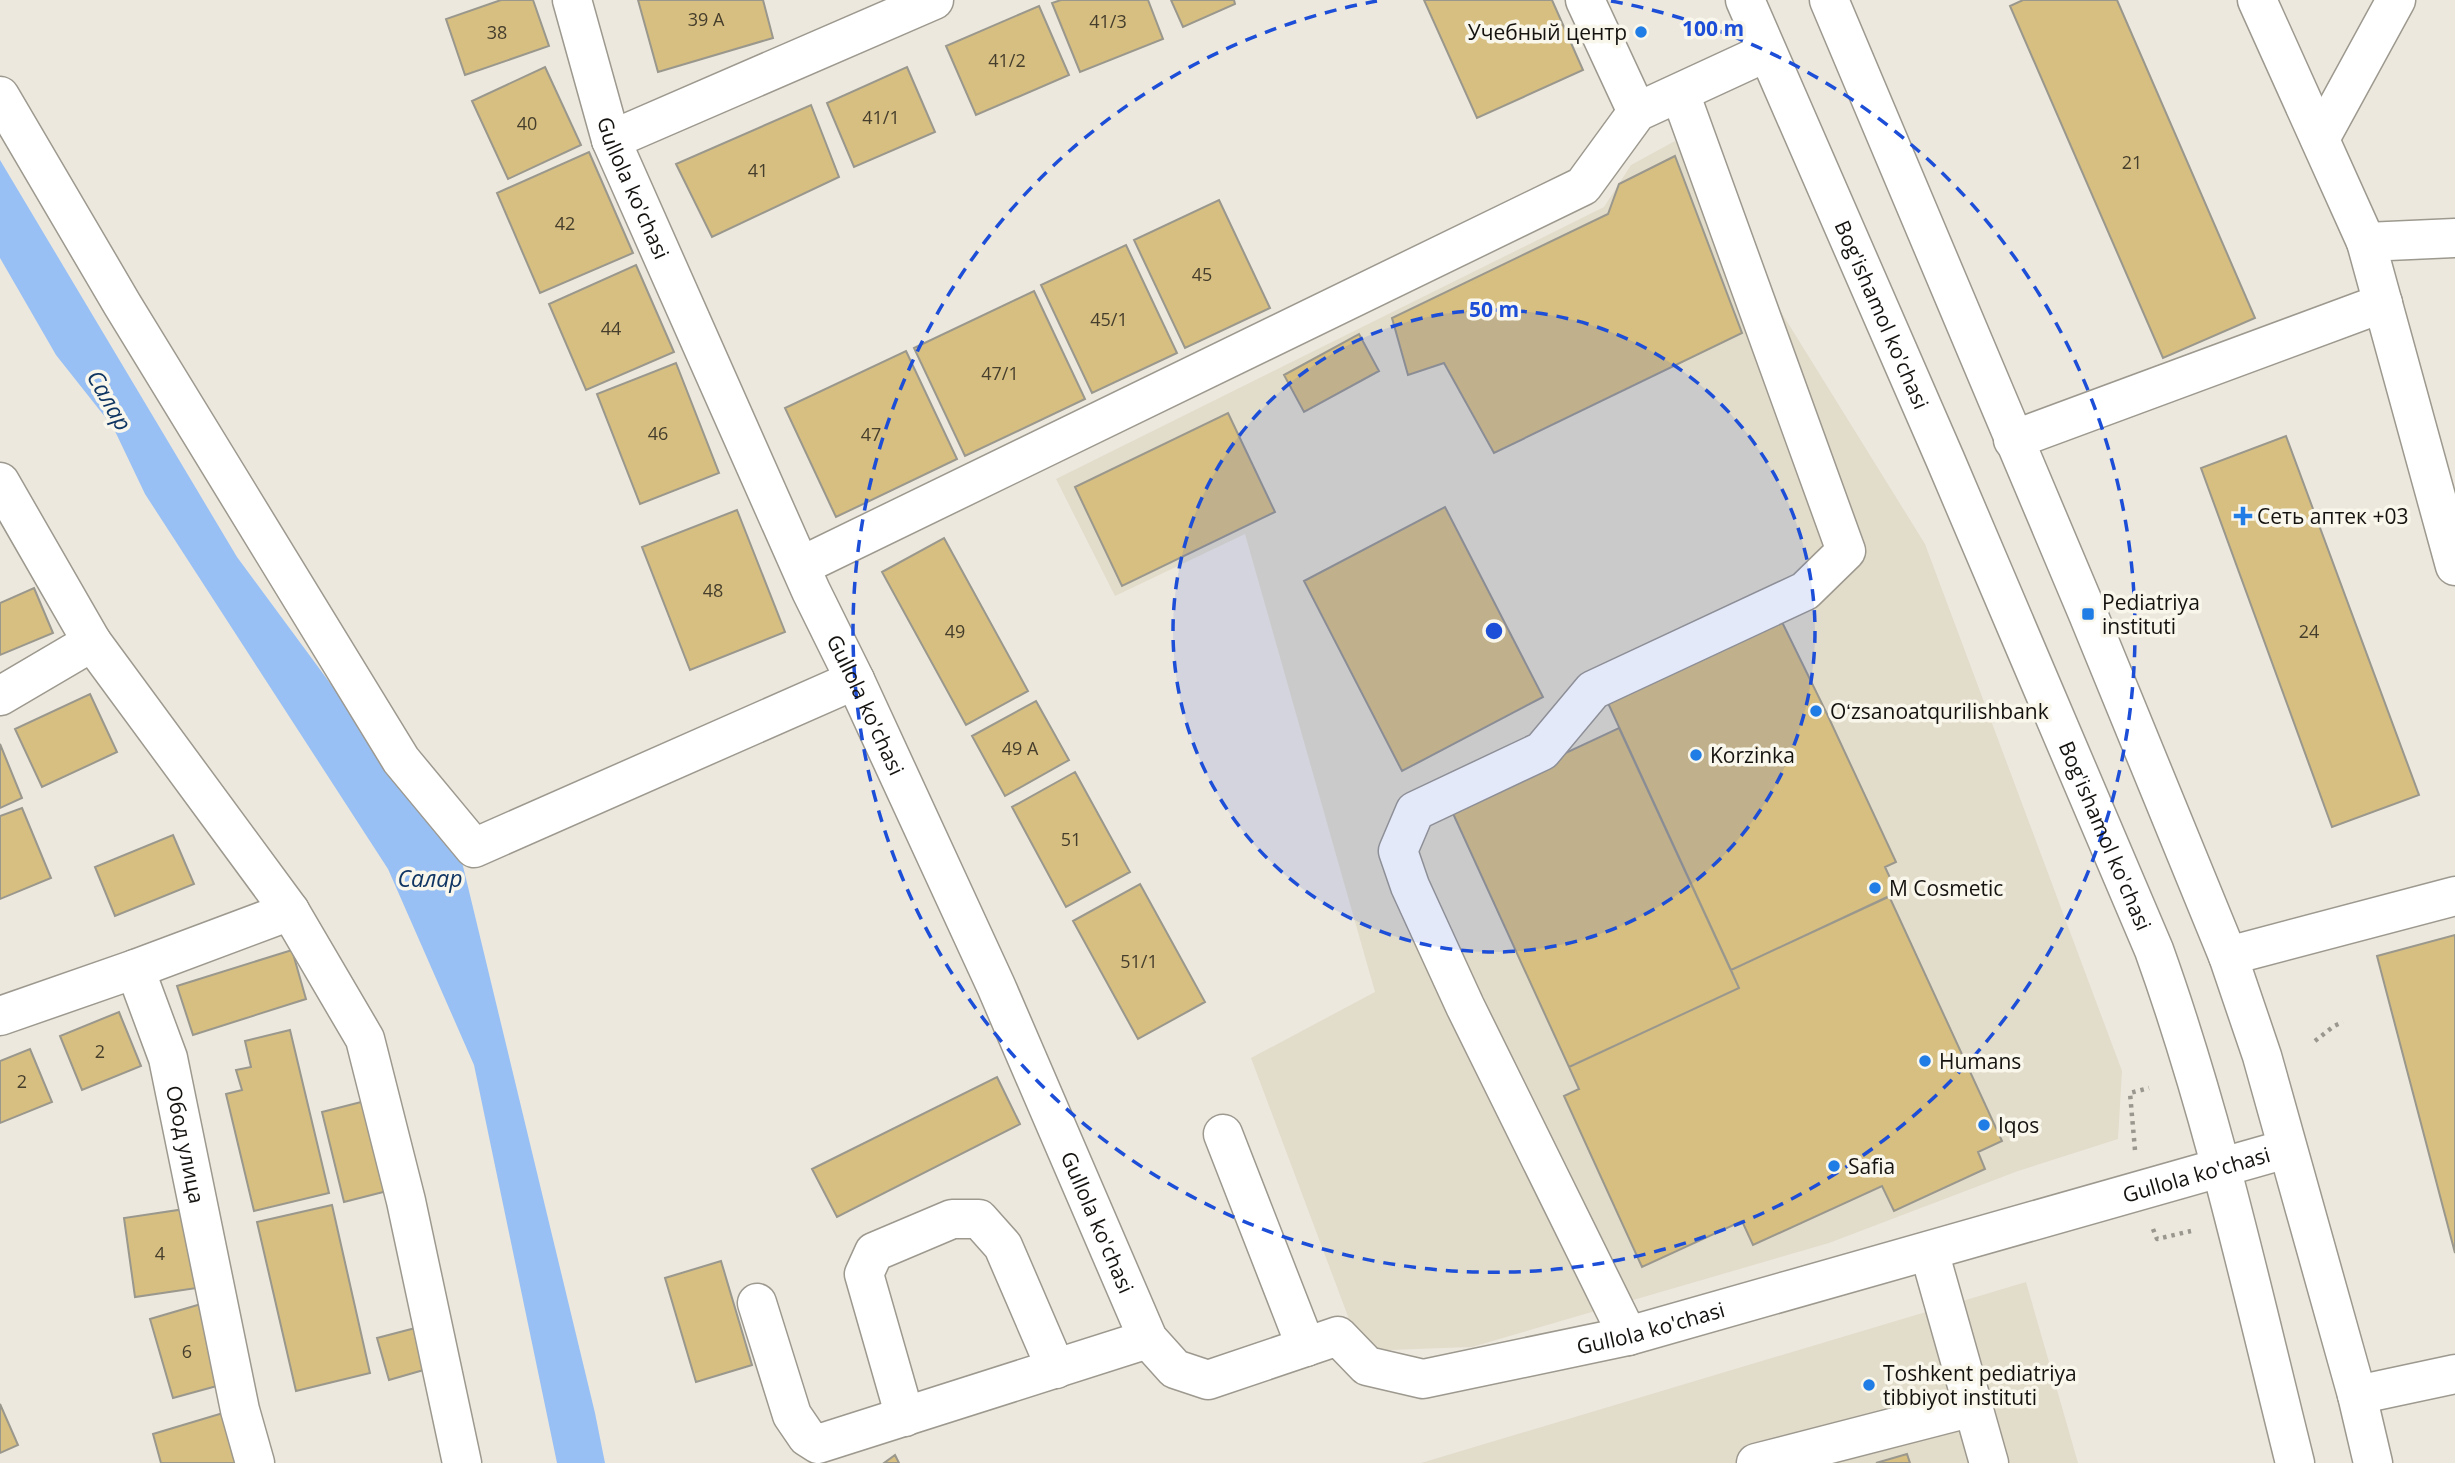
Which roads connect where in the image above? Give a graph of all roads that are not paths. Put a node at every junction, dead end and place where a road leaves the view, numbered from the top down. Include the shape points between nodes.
1 (572, 0) edge
2 (934, 0) edge
3 (1585, 0) edge
4 (1745, 0) edge
5 (1829, 0) edge
6 (2257, 0) edge
7 (2396, 0) edge
8 (1768, 52) junction
9 (1680, 93) junction
10 (0, 96) edge
11 (1637, 112) junction
12 (2319, 139) junction
13 (611, 141) junction
14 (2455, 238) edge
15 (2366, 242) junction
16 (2383, 303) junction
17 (2013, 440) junction
18 (0, 482) edge
19 (801, 566) junction
20 (2455, 566) edge
21 (92, 642) junction
22 (855, 680) junction
23 (0, 696) edge
24 (2455, 896) edge
25 (290, 911) junction
26 (2228, 956) junction
27 (135, 969) junction
28 (0, 1016) edge
29 (1223, 1134) dead end
30 (2286, 1149) junction
31 (2222, 1168) junction
32 (1929, 1251) junction
33 (757, 1303) dead end
34 (1628, 1336) junction
35 (1148, 1339) junction
36 (1306, 1347) junction
37 (1056, 1369) junction
38 (2455, 1374) edge
39 (2357, 1395) junction
40 (1973, 1407) junction
41 (905, 1417) junction
42 (255, 1463) edge
43 (463, 1463) edge
44 (1756, 1463) edge
45 (1989, 1463) edge
46 (2295, 1463) edge
47 (2373, 1463) edge

1 - 13 street, Gullola ko'chasi
2 - 13 street
3 - 11 street
4 - 8 street, Bog'ishamol ko'chasi
5 - 17 street
6 - 12 street
7 - 12 street
8 - 9 street
8 - 31 street, Bog'ishamol ko'chasi via 2154,950
9 - 11 street
9 - 34 street via 1846,551 1805,591 1593,690 1542,751 1415,811 1398,851 1409,886 1465,1006
10 - 22 street via 401,760 474,848
11 - 19 street via 1583,186
12 - 15 street
13 - 19 street, Gullola ko'chasi
14 - 15 street
15 - 16 street
16 - 17 street
16 - 20 street
17 - 26 street
18 - 21 street
19 - 22 street, Gullola ko'chasi
21 - 23 street
21 - 25 street
22 - 35 street, Gullola ko'chasi via 996,986
24 - 26 street
25 - 27 street
25 - 43 street via 365,1039
26 - 30 street via 2262,1056
27 - 28 street
27 - 42 street, Обод улица via 168,1058 240,1410
29 - 36 street
30 - 31 street, Gullola ko'chasi
30 - 39 street
31 - 32 street, Gullola ko'chasi
31 - 46 street, Bog'ishamol ko'chasi
32 - 34 street, Gullola ko'chasi
32 - 40 street
33 - 41 street via 792,1415 807,1437 818,1444
34 - 36 street, Gullola ko'chasi via 1423,1379 1367,1366 1338,1336
35 - 36 street, Gullola ko'chasi via 1175,1369 1208,1380
35 - 37 street
37 - 41 street
37 - 41 street via 1003,1246 979,1219 952,1219 874,1252 864,1274
38 - 39 street
39 - 47 street
40 - 44 street
40 - 45 street

